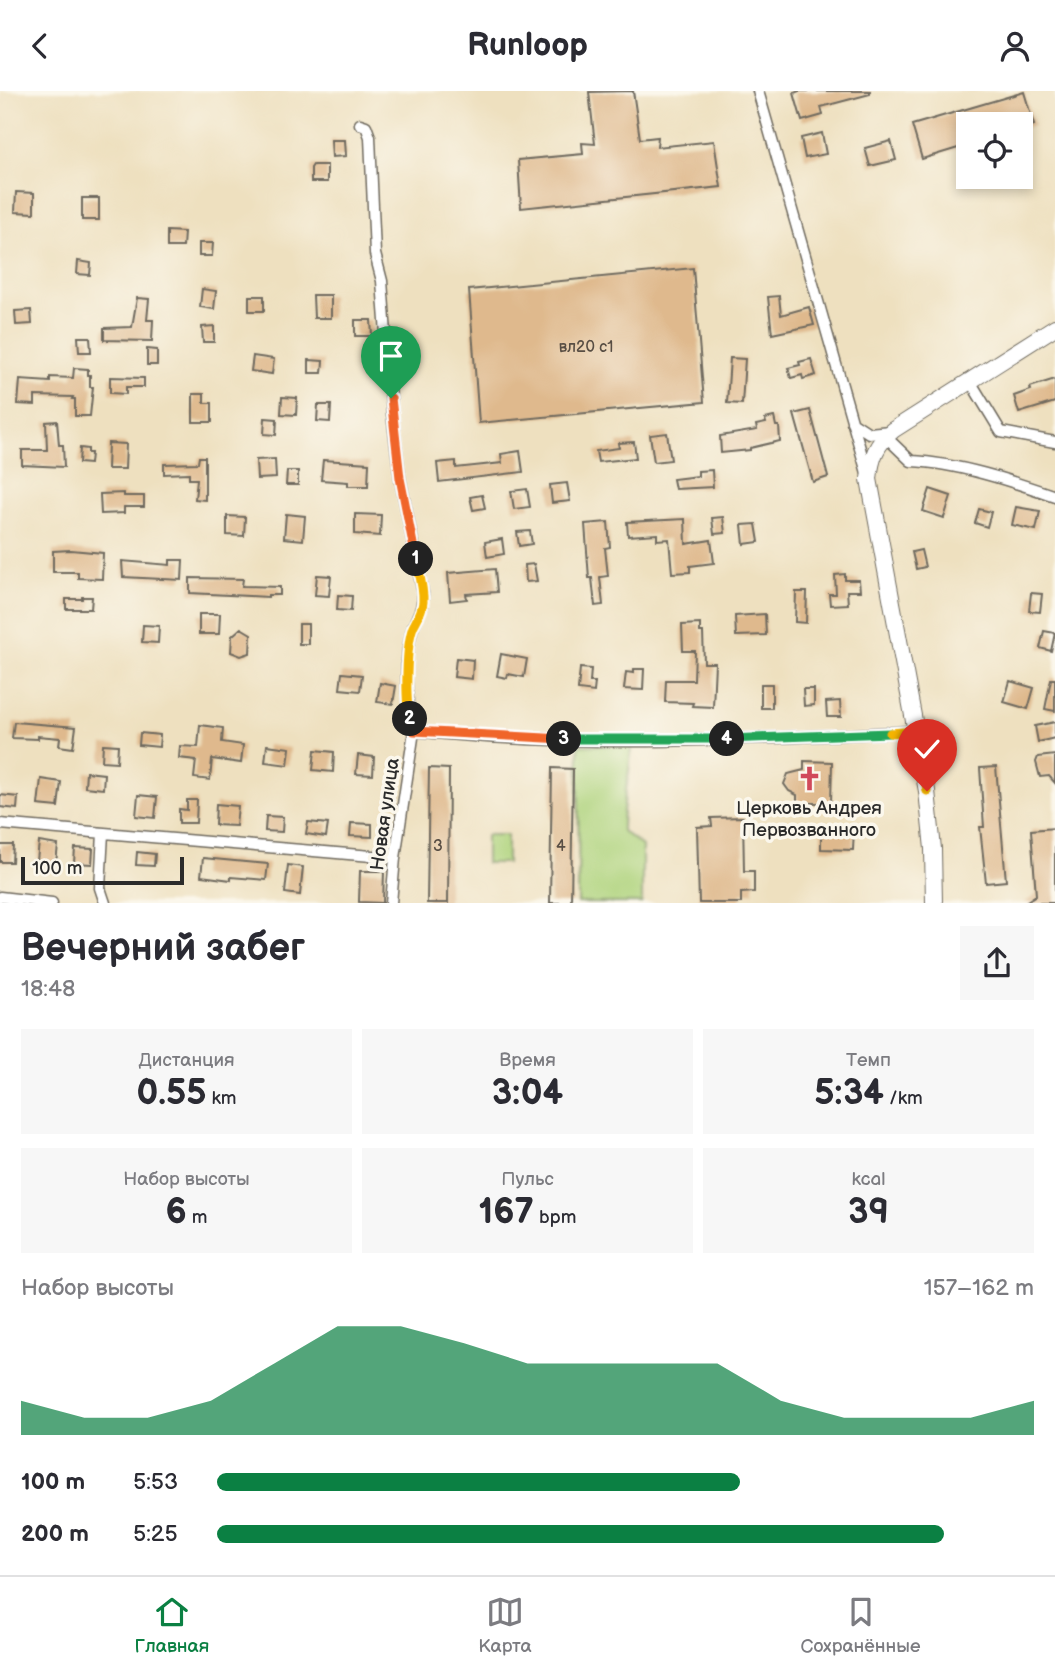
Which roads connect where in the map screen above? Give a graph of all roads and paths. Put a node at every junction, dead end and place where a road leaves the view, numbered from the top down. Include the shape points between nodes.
1 (758, 91) edge
2 (360, 124) dead end
3 (1055, 327) edge
4 (970, 381) junction
5 (852, 422) junction
6 (889, 433) junction
7 (1055, 442) edge
8 (869, 479) junction
9 (1055, 496) edge
10 (414, 731) junction
11 (918, 731) junction
12 (0, 824) edge
13 (103, 833) junction
14 (395, 858) junction
15 (0, 897) edge
16 (52, 903) edge
17 (105, 903) edge
18 (391, 903) edge
19 (934, 903) edge

1 - 5 street
2 - 10 street, Новая улица via 366,126 370,137 375,254 382,281 392,413 423,593 412,629 408,669 408,711
3 - 4 main road
4 - 6 main road
4 - 7 street via 1001,432
5 - 6 street via 869,433
5 - 8 street
6 - 8 main road via 871,459
6 - 9 street via 911,461
8 - 11 main road
10 - 11 street via 660,740
10 - 14 street, Новая улица
11 - 19 main road via 930,814
12 - 13 street
13 - 14 street
13 - 17 street via 100,888
14 - 18 street, Новая улица
15 - 16 street

